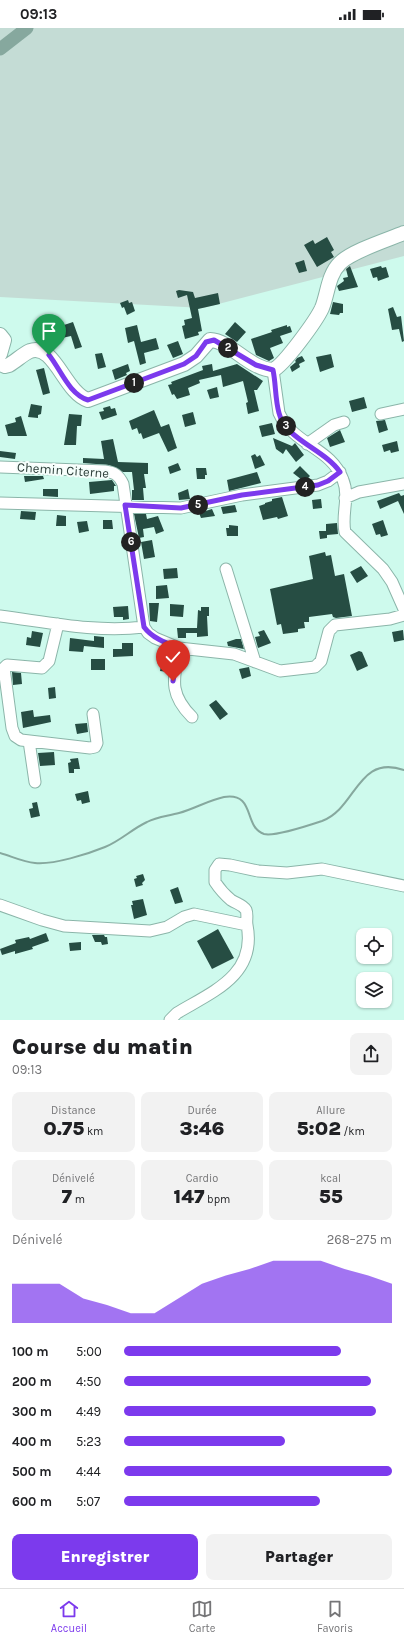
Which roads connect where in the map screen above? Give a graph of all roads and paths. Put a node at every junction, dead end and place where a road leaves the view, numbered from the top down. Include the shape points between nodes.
1 (404, 233) edge
2 (0, 335) edge
3 (0, 354) edge
4 (0, 364) edge
5 (273, 370) junction
6 (404, 410) edge
7 (381, 414) dead end
8 (344, 422) dead end
9 (307, 444) junction
10 (0, 467) edge
11 (340, 472) junction
12 (404, 484) edge
13 (345, 498) junction
14 (0, 502) edge
15 (125, 505) junction
16 (226, 569) dead end
17 (404, 609) edge
18 (404, 614) edge
19 (0, 616) edge
20 (58, 624) junction
21 (144, 627) junction
22 (179, 648) junction
23 (255, 662) junction
24 (93, 714) dead end
25 (192, 717) dead end
26 (30, 741) junction
27 (36, 782) dead end
28 (404, 886) edge
29 (0, 905) edge
30 (247, 925) junction
31 (170, 1020) edge

1 - 5 main road via 352,254 339,264 332,276 321,310 284,362
2 - 3 main road via 4,340
4 - 5 main road via 9,365 31,350 43,351 53,360 76,394 88,400 184,364 196,356 210,340 256,365
5 - 9 street via 281,419 292,433
6 - 7 street
8 - 9 street
9 - 11 street via 328,458
10 - 15 street, Chemin Citerne via 111,472 121,478
11 - 13 street via 346,488
11 - 15 street via 318,485 242,495 189,507
12 - 13 street via 359,492
13 - 17 street via 345,532 383,569
14 - 15 street
15 - 21 street
16 - 23 street
18 - 23 street via 390,619 335,625 328,635 320,661 311,669 280,671
19 - 20 street
20 - 21 street via 118,629
20 - 26 street via 49,661 45,666 42,668 13,664 4,668 12,728 21,740
21 - 22 street via 155,638
22 - 23 street via 234,654
22 - 25 street via 174,686 182,707
24 - 26 street via 97,743 95,747
26 - 27 street
28 - 30 street via 322,869 287,873 219,864 215,870 215,882 244,908
29 - 30 street via 64,926 150,930 167,927 194,914
30 - 31 street via 248,945 235,975

